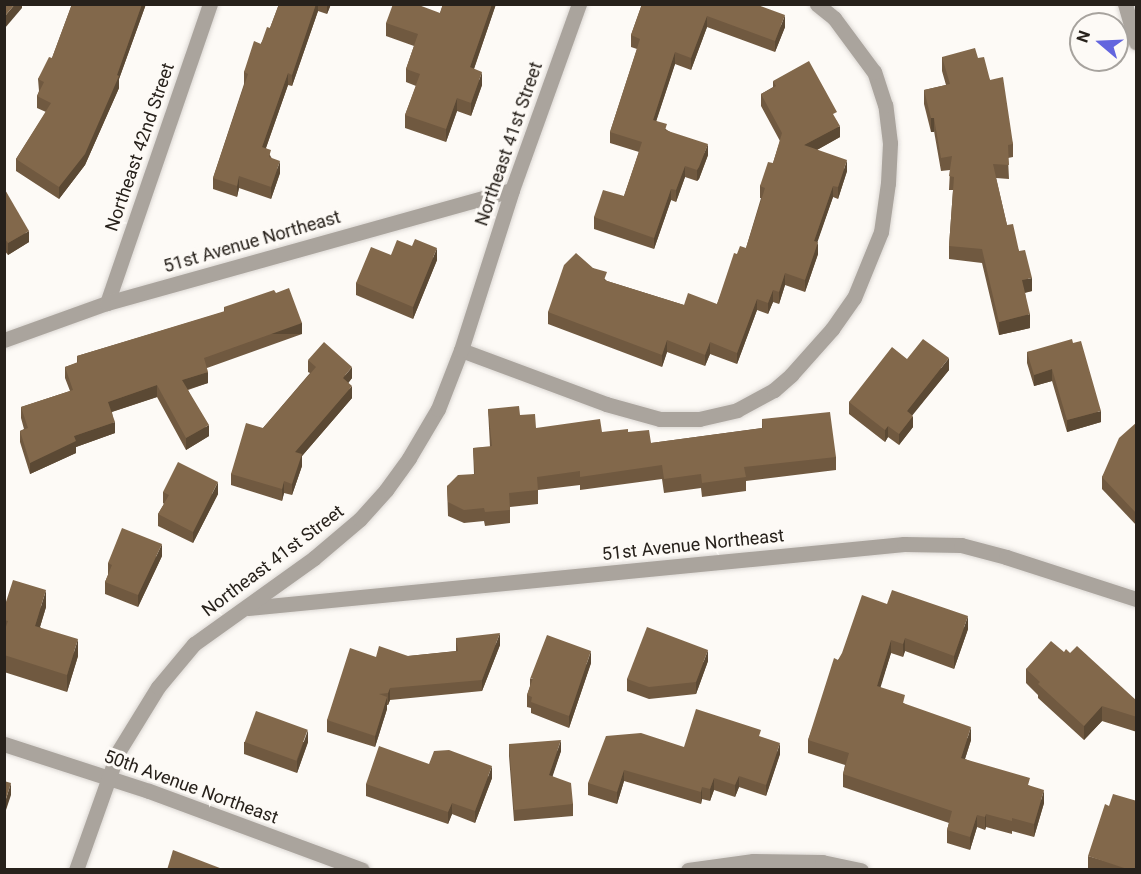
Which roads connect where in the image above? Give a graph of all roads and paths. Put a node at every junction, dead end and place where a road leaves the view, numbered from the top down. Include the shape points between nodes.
1 (210, 4) edge
2 (579, 4) edge
3 (817, 4) edge
4 (1125, 4) edge
5 (1137, 42) edge
6 (512, 190) junction
7 (107, 303) junction
8 (4, 340) edge
9 (461, 350) junction
10 (1137, 599) edge
11 (247, 608) junction
12 (4, 744) edge
13 (108, 778) junction
14 (752, 865) edge
15 (76, 870) edge
16 (363, 870) edge
17 (688, 870) edge
18 (861, 870) edge

1 - 7 street, Northeast 42nd Street
2 - 6 street, Northeast 41st Street
3 - 9 street via 834,18 874,72 885,105 890,143 888,183 880,232 854,298 791,375 774,390 737,410 699,419 660,419 606,404
4 - 5 street
6 - 7 street, 51st Avenue Northeast
6 - 9 street, Northeast 41st Street
7 - 8 street, 51st Avenue Northeast
9 - 11 street, Northeast 41st Street via 438,409 386,490 360,519
10 - 11 street, 51st Avenue Northeast via 961,545 904,544
11 - 13 street, Northeast 41st Street via 194,644 158,687 132,727
12 - 13 street, 50th Avenue Northeast
13 - 15 street, Northeast 41st Street
13 - 16 street, 50th Avenue Northeast
14 - 17 street
14 - 18 street via 822,862

